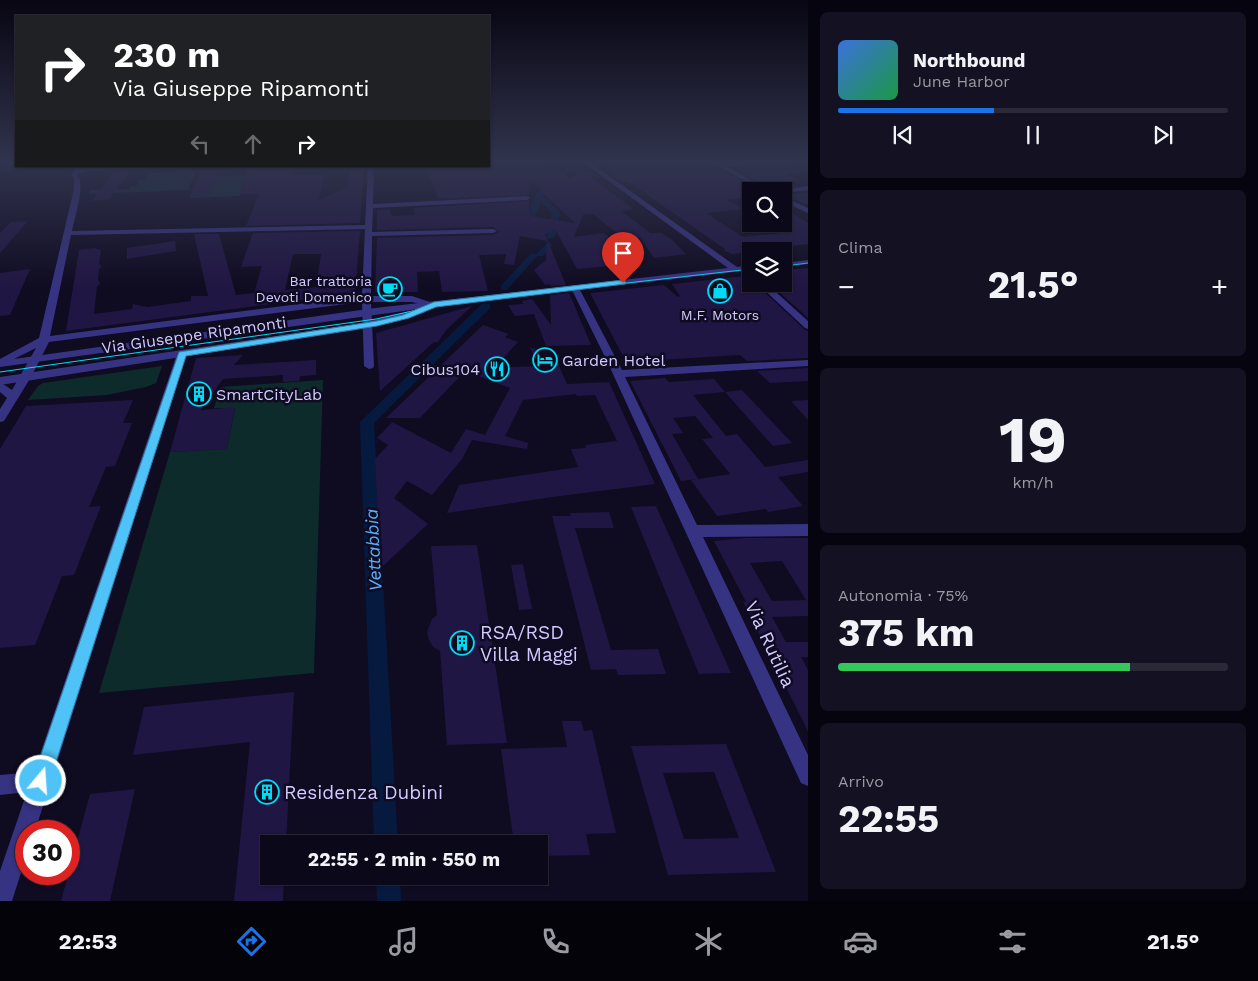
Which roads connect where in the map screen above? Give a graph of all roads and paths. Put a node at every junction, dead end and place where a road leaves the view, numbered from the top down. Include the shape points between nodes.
1 (74, 205) edge
2 (389, 205) edge
3 (647, 205) edge
4 (796, 205) edge
5 (370, 206) joint
6 (808, 211) edge
7 (368, 230) junction
8 (493, 231) dead end
9 (68, 233) junction
10 (706, 248) junction
11 (808, 262) edge
12 (792, 264) edge
13 (736, 270) junction
14 (742, 270) edge
15 (701, 274) junction
16 (576, 288) junction
17 (771, 292) edge
18 (366, 299) junction
19 (434, 305) junction
20 (367, 312) junction
21 (367, 326) junction
22 (808, 326) edge
23 (44, 340) junction
24 (182, 354) junction
25 (36, 359) junction
26 (0, 363) edge
27 (808, 363) edge
28 (369, 366) dead end
29 (618, 374) junction
30 (26, 377) junction
31 (0, 381) edge
32 (0, 386) edge
33 (14, 397) junction
34 (0, 418) edge
35 (692, 530) junction
36 (808, 530) edge
37 (808, 776) edge
38 (41, 781) junction
39 (0, 785) edge
40 (1, 901) edge

1 - 9 street
2 - 5 street
3 - 10 street
4 - 6 street
5 - 7 street
7 - 8 street
7 - 9 street
7 - 18 street
9 - 23 street
10 - 13 street
10 - 15 street via 712,260
11 - 12 street
13 - 14 street, Via Giuseppe Ripamonti
13 - 15 street, Via Giuseppe Ripamonti
15 - 16 street, Via Giuseppe Ripamonti
16 - 19 street, Via Giuseppe Ripamonti
16 - 29 street, Via Rutilia
17 - 22 street
18 - 19 street, Via Giuseppe Ripamonti via 412,299
18 - 20 street
18 - 23 street, Via Giuseppe Ripamonti
19 - 20 street, Via Giuseppe Ripamonti
19 - 21 street, Via Giuseppe Ripamonti via 406,317
20 - 21 street
20 - 25 street, Via Giuseppe Ripamonti
21 - 24 street, Via Giuseppe Ripamonti
21 - 28 street
23 - 25 street
23 - 26 street
24 - 30 street, Via Giuseppe Ripamonti
24 - 38 street
25 - 26 street, Via Giuseppe Ripamonti
25 - 30 street
27 - 29 street
29 - 35 street, Via Rutilia
30 - 31 street, Via Giuseppe Ripamonti
30 - 33 street
32 - 33 street
33 - 34 street
35 - 36 street
35 - 37 street, Via Rutilia
38 - 39 street
38 - 40 street

